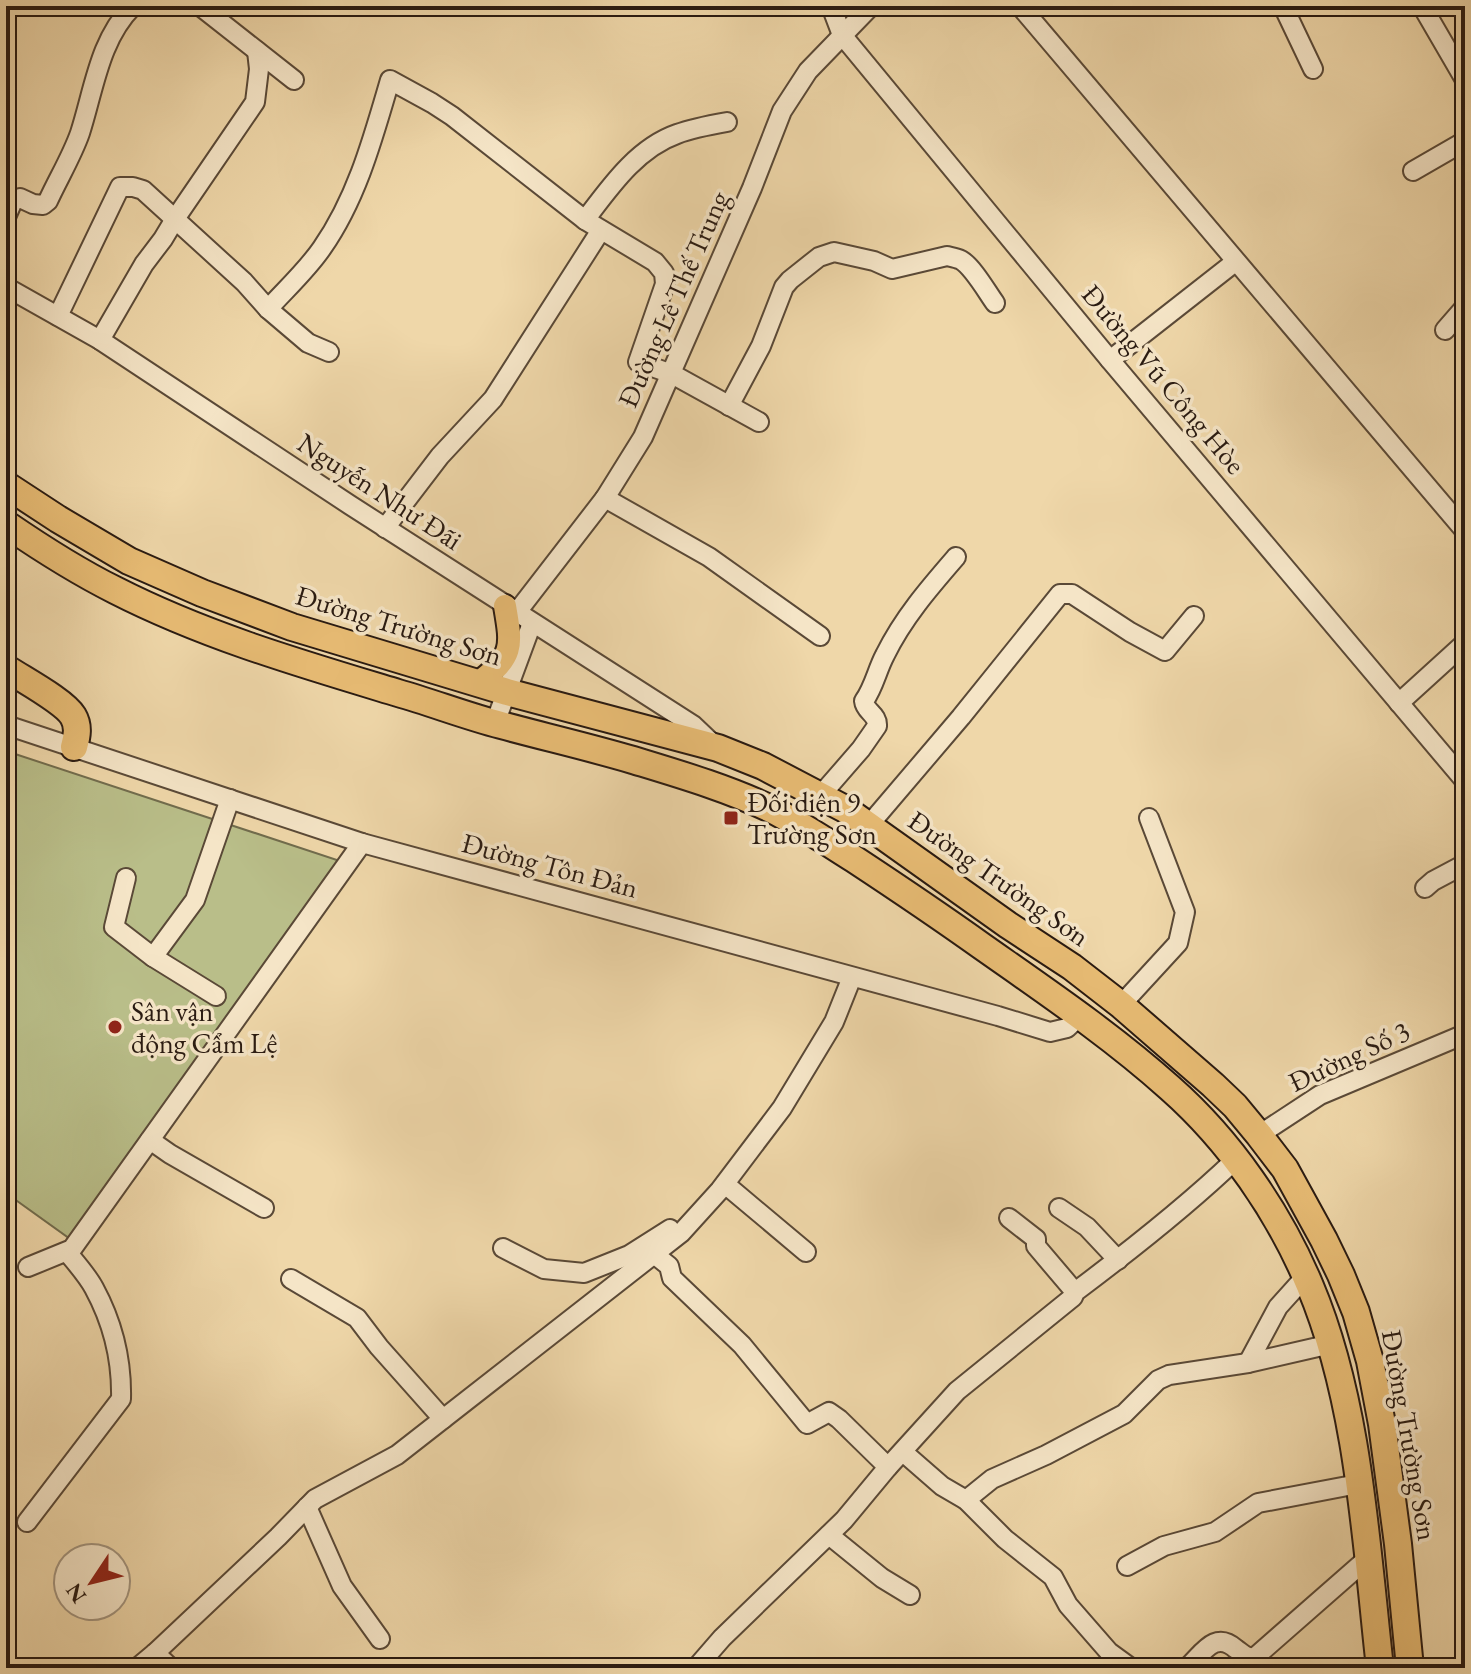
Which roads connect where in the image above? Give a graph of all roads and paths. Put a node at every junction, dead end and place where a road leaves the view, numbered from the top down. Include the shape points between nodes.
1 (133, 6) edge
2 (200, 6) edge
3 (831, 6) edge
4 (871, 6) edge
5 (1020, 6) edge
6 (1283, 6) edge
7 (1422, 6) edge
8 (842, 35) junction
9 (257, 51) junction
10 (1313, 69) dead end
11 (294, 80) dead end
12 (1465, 80) edge
13 (727, 122) dead end
14 (1465, 141) edge
15 (1413, 171) dead end
16 (6, 217) edge
17 (175, 219) junction
18 (593, 225) junction
19 (1235, 262) junction
20 (6, 287) edge
21 (995, 303) dead end
22 (1465, 307) edge
23 (268, 309) junction
24 (58, 316) junction
25 (1445, 330) dead end
26 (100, 340) junction
27 (329, 352) dead end
28 (1110, 360) junction
29 (672, 374) junction
30 (729, 406) junction
31 (759, 422) dead end
32 (6, 485) edge
33 (605, 498) junction
34 (6, 524) edge
35 (385, 528) junction
36 (1465, 531) edge
37 (956, 557) dead end
38 (518, 614) junction
39 (1194, 616) dead end
40 (820, 636) dead end
41 (1465, 643) edge
42 (6, 668) edge
43 (478, 683) junction
44 (507, 692) junction
45 (1399, 703) junction
46 (495, 723) junction
47 (6, 725) edge
48 (74, 747) junction
49 (718, 748) junction
50 (1465, 781) edge
51 (821, 795) junction
52 (230, 799) junction
53 (1149, 818) dead end
54 (869, 825) junction
55 (362, 843) junction
56 (1465, 864) edge
57 (126, 878) dead end
58 (1425, 888) dead end
59 (153, 957) junction
60 (852, 977) junction
61 (216, 996) dead end
62 (1121, 1005) junction
63 (1081, 1015) junction
64 (1465, 1034) edge
65 (1259, 1135) junction
66 (150, 1140) junction
67 (1236, 1159) junction
68 (725, 1184) junction
69 (264, 1208) dead end
70 (1059, 1208) dead end
71 (703, 1209) junction
72 (1009, 1218) dead end
73 (503, 1248) dead end
74 (67, 1252) junction
75 (806, 1252) dead end
76 (654, 1254) junction
77 (1118, 1260) junction
78 (28, 1267) dead end
79 (1305, 1277) junction
80 (291, 1279) dead end
81 (1075, 1292) junction
82 (1331, 1344) junction
83 (1248, 1363) junction
84 (443, 1419) junction
85 (903, 1452) junction
86 (888, 1467) junction
87 (1358, 1484) junction
88 (966, 1500) junction
89 (307, 1507) junction
90 (27, 1522) dead end
91 (829, 1535) junction
92 (1368, 1558) junction
93 (1127, 1566) dead end
94 (910, 1595) dead end
95 (380, 1639) dead end
96 (155, 1653) junction
97 (702, 1666) edge
98 (137, 1668) edge
99 (171, 1668) edge
100 (1131, 1668) edge
101 (1187, 1668) edge
102 (1380, 1668) edge
103 (1410, 1668) edge

1 - 16 street via 113,31 80,135 48,201 33,204 20,198
2 - 9 street
3 - 8 street, Đường Vũ Công Hòe
4 - 8 street, Đường Lê Thế Trung
5 - 19 street
6 - 10 street
7 - 12 street
8 - 28 street, Đường Vũ Công Hòe
8 - 29 street, Đường Lê Thế Trung via 808,71 782,111
9 - 11 street
9 - 17 street via 255,102
13 - 18 street via 677,133 646,151 615,181
14 - 15 street
17 - 23 street
17 - 24 street via 143,190 120,187
17 - 26 street
18 - 23 street via 452,116 390,80 345,212 321,251
18 - 29 street via 655,262 664,273 665,284 638,362
18 - 35 street via 493,399 453,440
19 - 28 street
19 - 36 street
20 - 24 street, Nguyễn Như Đãi
21 - 30 street via 967,266 953,257 892,269 834,252 824,254 784,287
22 - 25 street
23 - 27 street via 308,343
24 - 26 street, Nguyễn Như Đãi
26 - 35 street, Nguyễn Như Đãi
28 - 45 street, Đường Vũ Công Hòe
29 - 30 street
29 - 33 street, Đường Lê Thế Trung via 643,437
30 - 31 street
32 - 43 highway, Đường Trường Sơn via 129,561 202,593 292,627
33 - 38 street, Đường Lê Thế Trung
33 - 40 street via 709,557
34 - 46 highway, Đường Trường Sơn via 115,590 193,625 281,658
35 - 38 street, Nguyễn Như Đãi
37 - 51 street via 884,655 864,701 877,726
38 - 43 main road via 509,650
38 - 44 street, Đường Lê Thế Trung
38 - 49 street, Nguyễn Như Đãi via 693,725
39 - 54 street via 1165,651 1072,594 1060,594
41 - 45 street
42 - 48 highway via 66,708 76,723
43 - 44 highway, Đường Trường Sơn
44 - 46 street, Đường Lê Thế Trung
44 - 49 highway, Đường Trường Sơn
45 - 50 street, Đường Vũ Công Hòe
46 - 63 highway, Đường Trường Sơn via 699,781 768,808 906,893
47 - 48 street, Đường Tôn Đản
48 - 52 street, Đường Tôn Đản
49 - 51 highway, Đường Trường Sơn
51 - 54 highway, Đường Trường Sơn
52 - 55 street, Đường Tôn Đản
52 - 59 street via 195,900
53 - 62 street via 1185,912 1178,943
54 - 62 highway, Đường Trường Sơn
55 - 60 street, Đường Tôn Đản
55 - 66 street
56 - 58 street
57 - 59 street via 114,927
59 - 61 street
60 - 63 street, Đường Tôn Đản via 1050,1032 1067,1028
60 - 68 street via 834,1022 782,1108
62 - 65 highway, Đường Trường Sơn via 1235,1106
63 - 67 highway, Đường Trường Sơn via 1173,1090
64 - 65 street, Đường Số 3 via 1320,1095
65 - 103 highway, Đường Trường Sơn via 1285,1169 1324,1240 1356,1312 1370,1361 1398,1544
66 - 69 street
66 - 74 street
67 - 77 street
67 - 79 highway, Đường Trường Sơn
68 - 71 street
68 - 75 street
70 - 77 street via 1087,1227
71 - 73 street via 629,1255 584,1273 544,1269
71 - 76 street
72 - 81 street via 1036,1239 1036,1246
74 - 78 street
74 - 90 street via 93,1285 107,1316 118,1350 121,1399
76 - 84 street
76 - 86 street via 742,1345 807,1424 829,1412
77 - 81 street
79 - 82 highway, Đường Trường Sơn
79 - 83 street via 1278,1307
80 - 84 street via 357,1318
81 - 85 street via 957,1391
82 - 83 street
82 - 87 highway, Đường Trường Sơn
83 - 88 street via 1158,1380 1124,1414 992,1479
84 - 89 street via 397,1455
85 - 86 street
85 - 88 street
86 - 91 street
87 - 92 highway, Đường Trường Sơn
87 - 93 street via 1258,1503 1215,1532 1164,1546
88 - 100 street via 1053,1577 1068,1605 1109,1652
89 - 95 street via 342,1586
89 - 96 street
91 - 94 street
91 - 97 street via 722,1638
92 - 101 street via 1254,1658 1219,1641
92 - 102 highway, Đường Trường Sơn
96 - 98 street
96 - 99 street

